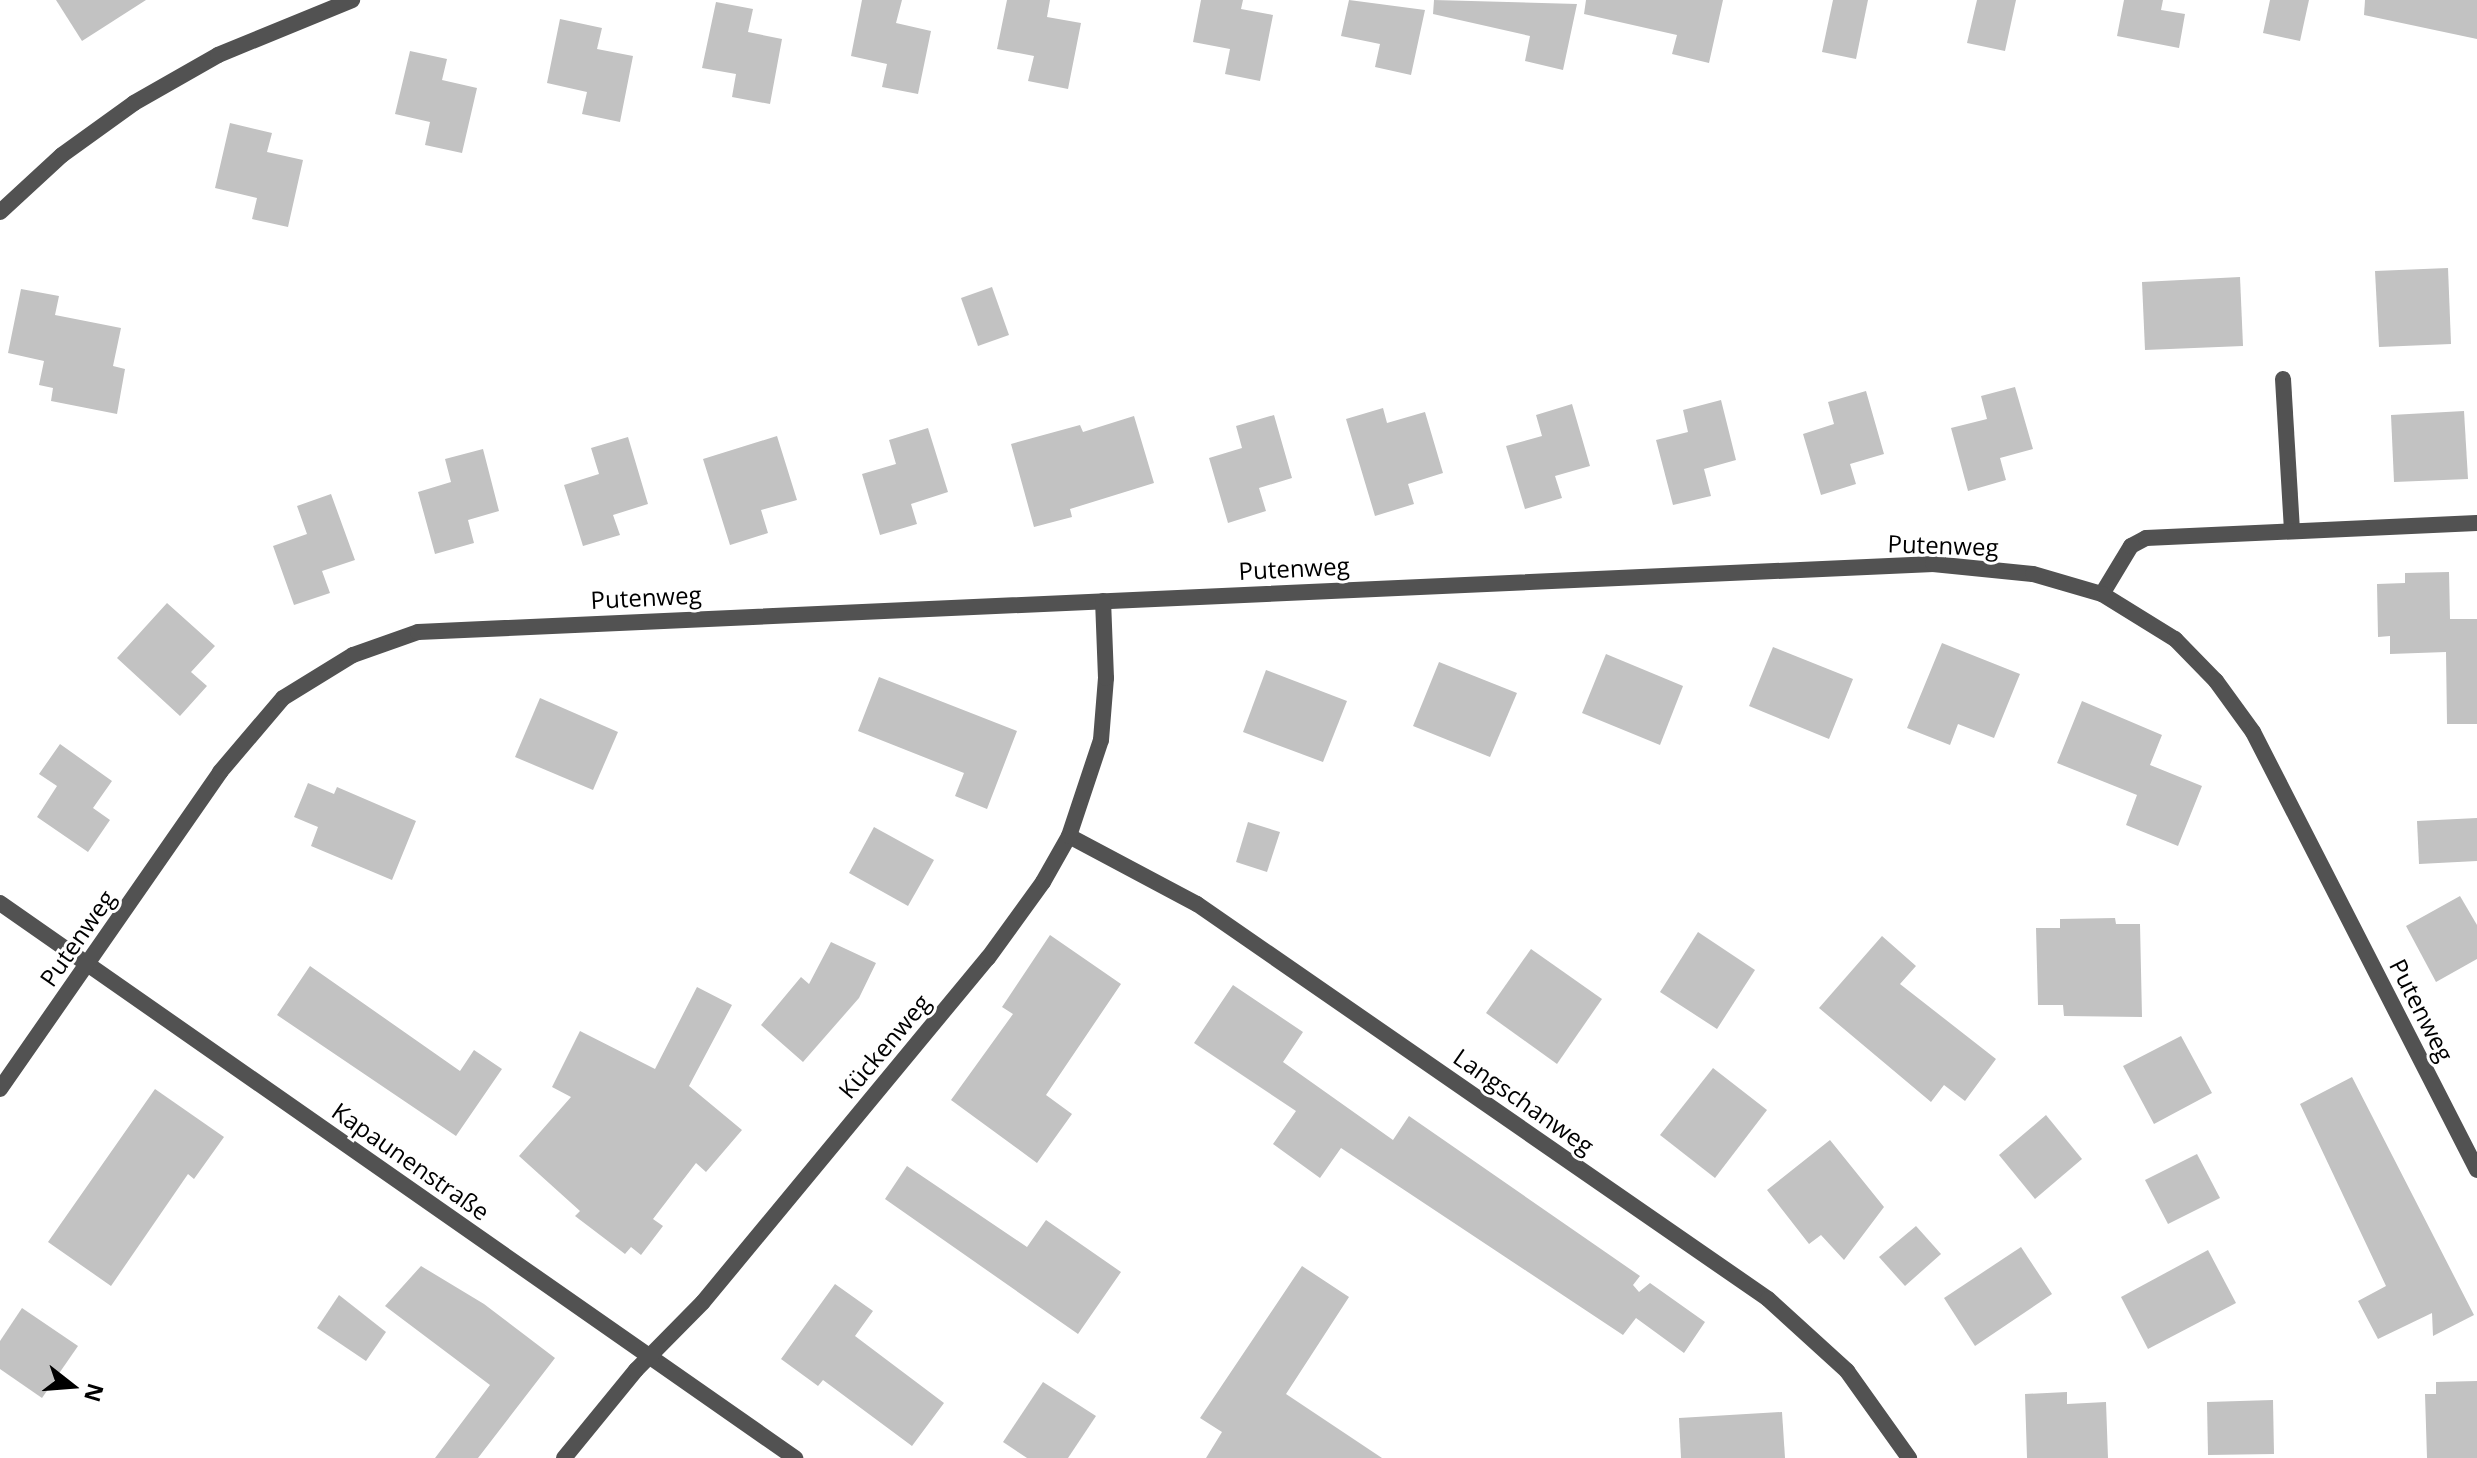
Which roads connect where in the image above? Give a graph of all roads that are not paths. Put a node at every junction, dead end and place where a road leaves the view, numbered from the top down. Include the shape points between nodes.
1 (352, 0) edge
2 (0, 212) edge
3 (2283, 379) dead end
4 (2477, 523) edge
5 (2292, 531) junction
6 (2102, 594) junction
7 (1103, 601) junction
8 (1069, 836) junction
9 (0, 903) edge
10 (88, 965) junction
11 (0, 1089) edge
12 (2477, 1170) edge
13 (649, 1356) junction
14 (564, 1458) edge
15 (795, 1458) edge
16 (1909, 1458) edge

1 - 2 street via 218,55 134,103 62,155
3 - 5 street
4 - 5 street
5 - 6 street via 2146,538 2131,546
6 - 7 street, Putenweg via 2033,574 1933,564
6 - 12 street, Putenweg via 2175,639 2216,681 2253,732
7 - 8 street, Kückenweg via 1106,678 1101,740
7 - 10 street, Putenweg via 418,632 353,655 283,698 220,772
8 - 13 street, Kückenweg via 988,958 703,1302
8 - 16 street, Langschanweg via 1197,904 1768,1299 1847,1371
9 - 10 street, Kapaunenstraße
10 - 11 street, Putenweg
10 - 13 street, Kapaunenstraße
13 - 14 street, Kückenweg
13 - 15 street, Kapaunenstraße

